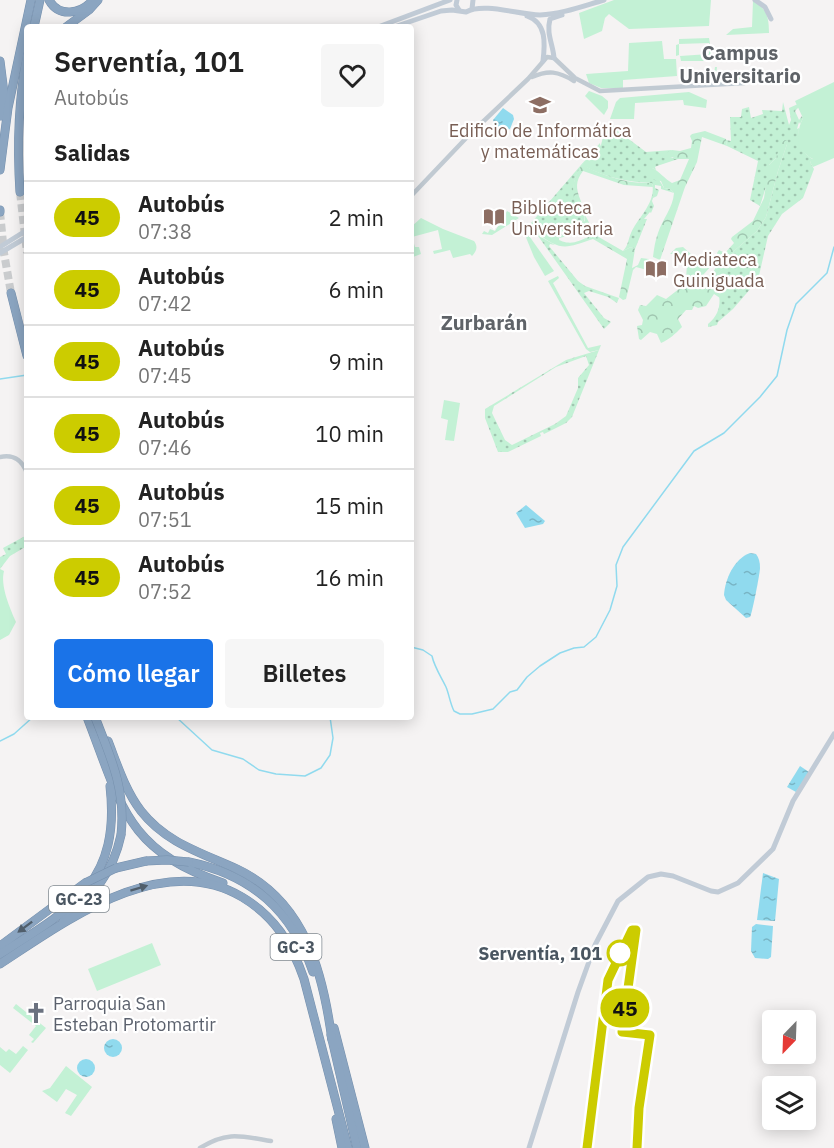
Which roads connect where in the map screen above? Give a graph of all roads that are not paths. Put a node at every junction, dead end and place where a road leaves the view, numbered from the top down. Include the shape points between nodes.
1 (31, 0) edge
2 (40, 0) edge
3 (49, 0) edge
4 (93, 0) edge
5 (98, 0) edge
6 (450, 0) edge
7 (457, 0) edge
8 (473, 0) edge
9 (605, 0) edge
10 (754, 0) edge
11 (472, 9) junction
12 (459, 10) junction
13 (520, 14) junction
14 (771, 19) dead end
15 (26, 24) edge
16 (35, 24) edge
17 (70, 24) edge
18 (386, 24) edge
19 (402, 24) edge
20 (24, 34) edge
21 (556, 60) junction
22 (0, 61) edge
23 (543, 62) junction
24 (24, 71) edge
25 (545, 71) junction
26 (552, 73) junction
27 (528, 78) junction
28 (24, 82) edge
29 (745, 83) dead end
30 (21, 86) junction
31 (587, 86) junction
32 (3, 138) junction
33 (0, 170) edge
34 (20, 192) tunnel mouth
35 (414, 193) edge
36 (24, 232) edge
37 (24, 239) edge
38 (0, 246) edge
39 (0, 253) edge
40 (11, 293) tunnel mouth
41 (24, 345) edge
42 (0, 457) edge
43 (24, 467) edge
44 (88, 720) edge
45 (98, 720) edge
46 (98, 720) edge
47 (834, 734) edge
48 (109, 776) junction
49 (49, 932) junction
50 (0, 946) edge
51 (0, 954) edge
52 (0, 964) edge
53 (328, 1011) junction
54 (332, 1040) junction
55 (330, 1082) junction
56 (344, 1131) junction
57 (271, 1141) dead end
58 (200, 1148) edge
59 (342, 1148) edge
60 (348, 1148) edge
61 (357, 1148) edge
62 (365, 1148) edge
63 (529, 1148) edge

1 - 15 highway
2 - 16 highway
3 - 4 highway via 66,12 81,10
5 - 17 highway
6 - 18 main road
7 - 12 main road
8 - 11 main road
9 - 13 main road via 554,14
9 - 21 main road via 549,20
10 - 14 main road via 765,7
11 - 12 main road
11 - 13 main road
12 - 19 main road via 441,11
13 - 23 main road via 540,26 545,38
20 - 32 highway
21 - 23 street via 549,57
21 - 26 street via 557,69
21 - 31 street
22 - 32 highway
23 - 25 street
23 - 27 street
24 - 30 highway
25 - 26 street
25 - 27 street
26 - 31 street
27 - 35 street
28 - 30 highway
29 - 31 street via 608,92
30 - 34 highway via 17,141
32 - 33 highway
36 - 38 main road
37 - 39 main road
40 - 41 highway
42 - 43 street via 20,460
44 - 48 highway, GC-3
45 - 53 highway, GC-3, bridge via 126,785 141,811 156,826 182,846 257,880 292,913 309,944
46 - 49 highway, GC-23, bridge via 121,790 121,835 104,880 80,907
47 - 63 main road via 793,801 772,849 738,883 718,892 661,874 648,877 618,902 595,945 581,983
48 - 51 highway, GC-23 via 111,838 89,887 62,914
48 - 56 highway, GC-3, bridge via 126,814 159,852 253,898 291,939 307,977
49 - 52 highway, GC-23
49 -> 55 highway via 110,899 154,884 196,882 236,893 266,914 294,952
54 -> 50 highway, bridge via 310,963 284,916 265,896 234,876 206,866 167,860 116,868 85,883
53 - 54 highway, GC-3
53 - 62 highway
54 - 61 highway, GC-3
55 - 56 highway
55 - 59 highway
56 - 60 highway, GC-3
57 - 58 street via 229,1135

